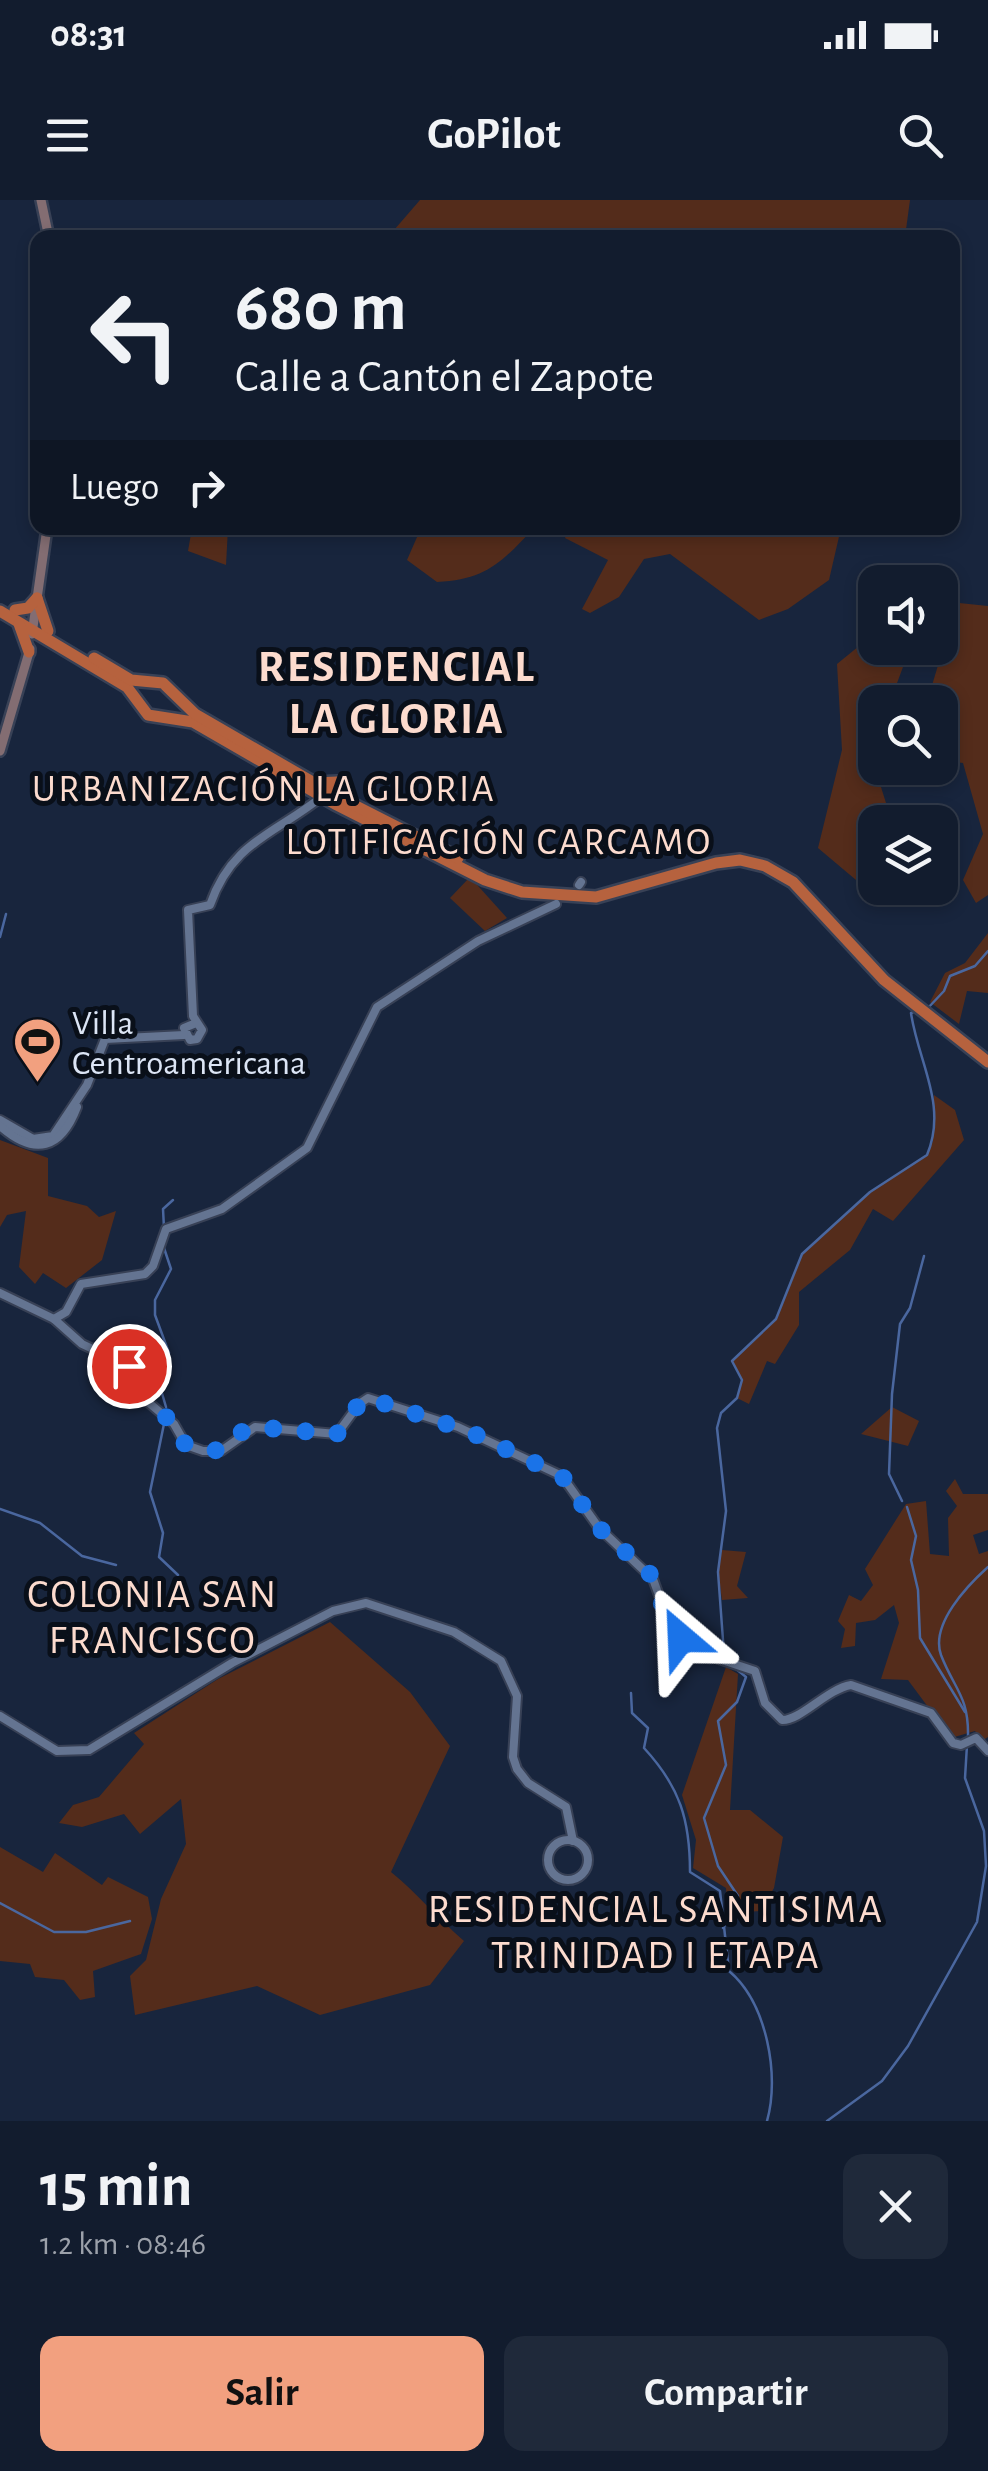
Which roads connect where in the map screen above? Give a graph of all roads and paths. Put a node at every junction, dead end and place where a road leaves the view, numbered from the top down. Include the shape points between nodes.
1 (41, 200) edge
2 (47, 230) edge
3 (46, 535) edge
4 (38, 598) junction
5 (0, 601) edge
6 (0, 611) edge
7 (14, 614) junction
8 (33, 626) junction
9 (48, 635) junction
10 (28, 659) junction
11 (150, 682) junction
12 (172, 693) junction
13 (138, 698) junction
14 (160, 716) junction
15 (0, 751) edge
16 (317, 795) junction
17 (338, 802) junction
18 (556, 904) dead end
19 (988, 1058) edge
20 (0, 1123) edge
21 (0, 1293) edge
22 (54, 1320) junction
23 (0, 1716) edge
24 (988, 1751) edge
25 (573, 1841) junction

1 - 2 main road
3 - 4 main road
4 - 7 highway
4 - 8 main road
4 - 9 highway
5 - 7 highway
6 - 7 highway
7 - 8 highway
7 - 10 highway via 25,630
8 - 9 highway
8 - 10 main road
9 - 10 highway
9 - 11 highway via 131,680
9 - 13 highway
10 - 15 main road
11 - 12 highway via 164,683
11 - 13 highway
12 - 14 highway via 172,706
12 - 16 highway
13 - 14 highway via 144,712
14 - 16 highway via 193,722
16 - 17 highway
16 - 17 highway via 337,782
16 - 20 street via 252,841 218,880 210,905 187,912 187,1026 105,1039 57,1142 29,1145
17 - 19 highway via 485,880 536,895 596,898 724,861 768,867 794,882 884,980
18 - 22 street via 478,942 377,1007 320,1129 300,1154 222,1209 166,1229 145,1274 81,1284
21 - 22 street
22 - 24 street via 82,1344 130,1368 142,1396 174,1424 185,1444 203,1451 223,1450 255,1427 337,1434 368,1398 458,1427 556,1472 599,1528 650,1574 681,1638 698,1652 755,1671 765,1703 784,1720 852,1685 931,1712 953,1743 976,1738
23 - 25 street via 57,1751 89,1750 265,1645 333,1612 370,1604 454,1632 500,1661 517,1696 517,1769 528,1784 566,1807
25 - 25 street via 561,1842 549,1855 562,1879 576,1878 587,1865 584,1849

